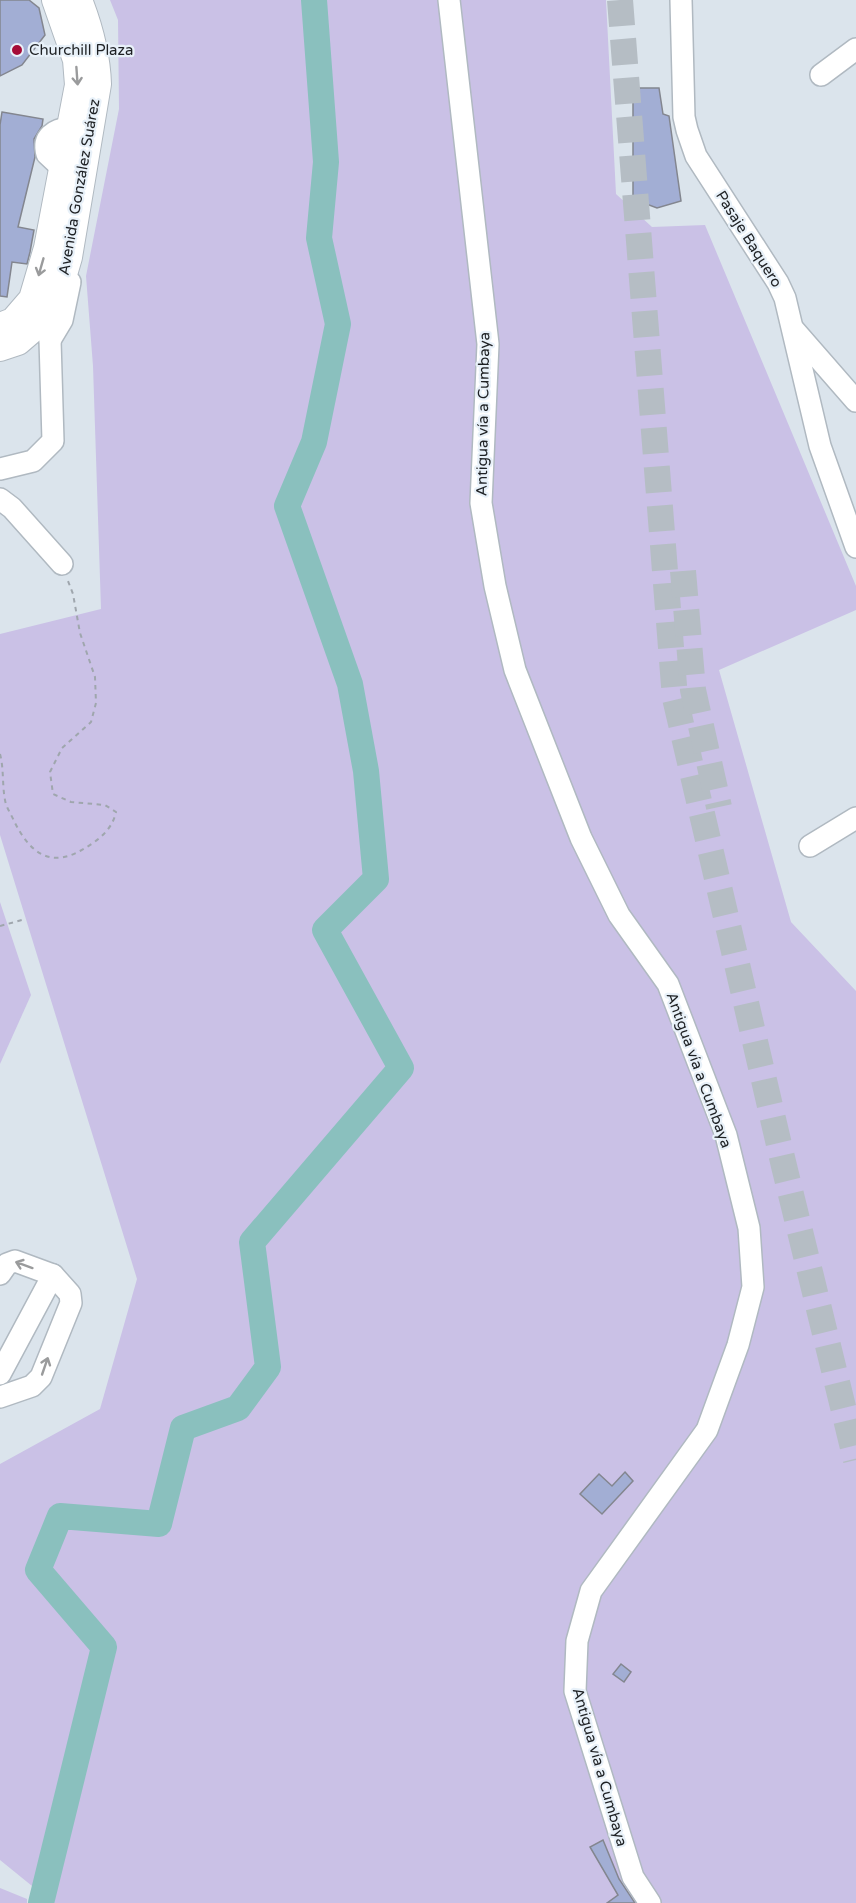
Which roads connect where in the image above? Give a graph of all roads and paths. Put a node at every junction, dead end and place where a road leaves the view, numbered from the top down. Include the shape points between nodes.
1 (55, 0) edge
2 (79, 0) edge
3 (449, 0) edge
4 (681, 0) edge
5 (856, 49) edge
6 (821, 75) dead end
7 (0, 326) edge
8 (792, 327) junction
9 (45, 332) junction
10 (0, 348) edge
11 (856, 401) edge
12 (0, 469) edge
13 (0, 498) edge
14 (856, 547) edge
15 (62, 564) joint
16 (0, 754) edge
17 (856, 818) edge
18 (810, 846) dead end
19 (22, 920) dead end
20 (0, 926) edge
21 (0, 1274) edge
22 (53, 1275) junction
23 (0, 1374) edge
24 (0, 1397) edge
25 (650, 1903) edge

1 -> 7 main road, Avenida González Suárez via 76,60 78,85 47,248 32,299 13,321
2 - 9 main road, Avenida González Suárez via 91,31 98,84 69,257
3 - 25 street, Antigua vía a Cumbaya via 488,344 481,503 497,597 515,670 581,838 620,915 668,984 726,1135 748,1228 753,1287 738,1345 707,1430 591,1591 577,1641 575,1690 633,1877
4 - 8 street, Pasaje Baquero via 684,117 691,144 778,283
5 - 6 street
8 - 11 street
8 - 14 street, Pasaje Baquero via 820,446
9 - 10 main road, Avenida González Suárez
9 - 12 street via 53,441 33,461
13 - 15 street
15 - 16 path via 95,677 96,703 91,722 62,748 50,772 53,794 71,802 105,805 116,812 114,821 91,845 75,854 46,858 28,845 5,802
17 - 18 street
19 - 20 path
22 -> 21 street via 15,1261
22 - 23 street
24 -> 22 street via 32,1386 41,1377 71,1303 70,1294

